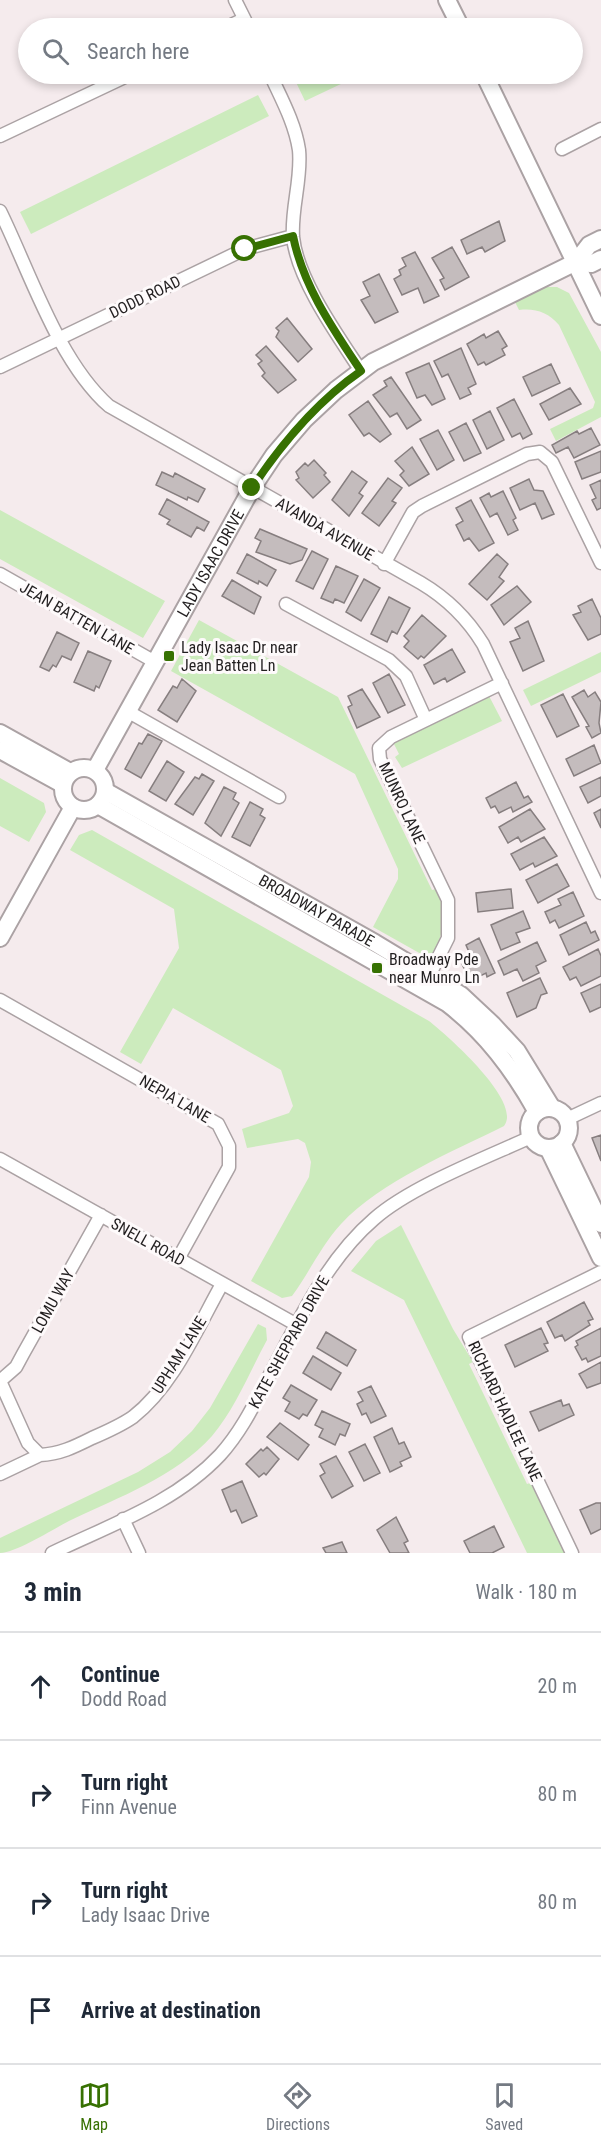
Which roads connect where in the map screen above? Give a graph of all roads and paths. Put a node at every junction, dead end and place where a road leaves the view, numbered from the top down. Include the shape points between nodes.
1 (235, 0) edge
2 (447, 0) edge
3 (244, 18) edge
4 (456, 18) edge
5 (110, 84) edge
6 (275, 84) edge
7 (489, 84) edge
8 (601, 129) edge
9 (0, 136) edge
10 (562, 149) dead end
11 (0, 211) edge
12 (293, 236) junction
13 (601, 239) edge
14 (601, 259) edge
15 (576, 261) junction
16 (601, 316) edge
17 (60, 339) junction
18 (0, 367) edge
19 (361, 371) junction
20 (252, 488) junction
21 (601, 563) edge
22 (384, 564) junction
23 (0, 574) edge
24 (286, 604) dead end
25 (155, 663) junction
26 (502, 683) junction
27 (128, 711) junction
28 (426, 720) junction
29 (0, 733) edge
30 (0, 750) edge
31 (95, 770) junction
32 (66, 778) junction
33 (279, 797) dead end
34 (101, 798) junction
35 (73, 807) junction
36 (601, 893) edge
37 (2, 929) edge
38 (426, 981) junction
39 (0, 1000) edge
40 (601, 1103) edge
41 (545, 1110) junction
42 (567, 1119) junction
43 (531, 1137) junction
44 (555, 1146) junction
45 (0, 1159) edge
46 (101, 1215) junction
47 (601, 1224) edge
48 (601, 1258) edge
49 (178, 1259) junction
50 (601, 1272) edge
51 (222, 1284) junction
52 (297, 1325) junction
53 (0, 1381) edge
54 (40, 1455) junction
55 (0, 1474) edge
56 (123, 1519) junction
57 (52, 1553) edge
58 (139, 1553) edge
59 (572, 1553) edge

1 - 3 street
2 - 4 street
5 - 9 street
6 - 12 street via 289,114 299,151
7 - 15 street
8 - 10 street
11 - 17 street, AVANDA AVENUE
12 - 17 street, DODD ROAD via 245,249
12 - 19 street via 316,299
13 - 15 street via 589,245
14 - 15 street via 591,264
15 - 16 street
15 - 19 street, LADY ISAAC DRIVE via 411,341
17 - 18 street, DODD ROAD
17 - 20 street, AVANDA AVENUE via 84,380 109,406
19 - 20 street, LADY ISAAC DRIVE via 304,420 274,454
20 - 22 street, AVANDA AVENUE
20 - 25 street, LADY ISAAC DRIVE
21 - 22 street via 552,462 540,452 527,454 413,512
22 - 26 street, AVANDA AVENUE via 452,604 474,628
23 - 25 street, JEAN BATTEN LANE
24 - 28 street via 389,660 406,676
25 - 27 street, LADY ISAAC DRIVE
26 - 28 street, MUNRO LANE
26 - 36 street, AVANDA AVENUE
27 - 31 street, LADY ISAAC DRIVE
27 - 33 street
28 - 38 street, MUNRO LANE via 391,737 379,748 448,900 448,938
29 - 32 street
30 - 32 street
31 - 32 street via 78,768
31 - 34 street via 103,779
32 - 35 street via 64,797
34 - 35 street via 86,810
34 - 38 street, BROADWAY PARADE
35 - 37 street
38 - 41 street, BROADWAY PARADE via 489,1041
39 - 49 street, NEPIA LANE via 218,1124 229,1146 229,1167
40 - 42 street
41 - 42 street via 561,1112
41 - 43 street via 529,1126
42 - 44 street via 569,1132
43 - 44 street via 538,1145
43 - 52 street, KATE SHEPPARD DRIVE via 427,1187 375,1218 326,1275
44 - 47 street
44 - 48 street
45 - 46 street, SNELL ROAD
46 - 49 street, SNELL ROAD
46 - 53 street, LOMU WAY via 20,1361
49 - 51 street, SNELL ROAD
50 - 59 street, RICHARD HADLEE LANE via 469,1336
51 - 52 street, SNELL ROAD
51 - 54 street, UPHAM LANE via 151,1400 114,1428 58,1454
52 - 56 street, KATE SHEPPARD DRIVE via 241,1428 221,1453 183,1487
53 - 54 street via 28,1443
54 - 55 street, UPHAM LANE
56 - 57 street, KATE SHEPPARD DRIVE
56 - 58 street

